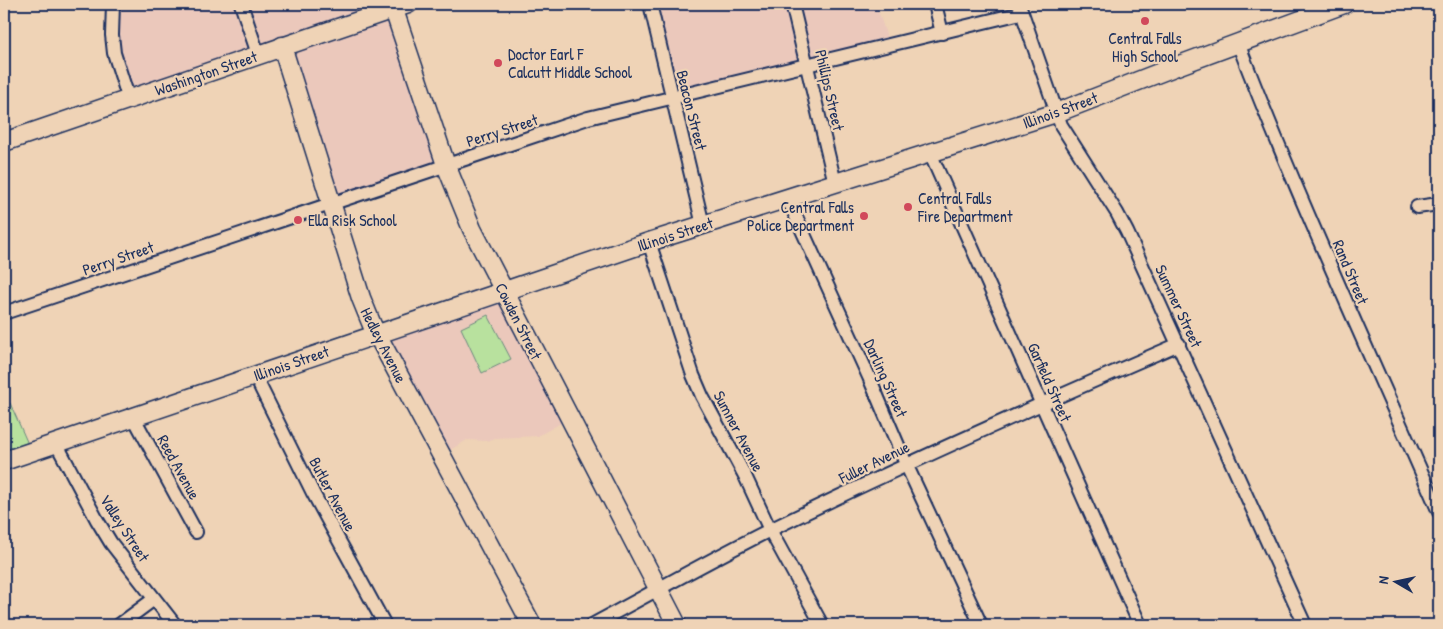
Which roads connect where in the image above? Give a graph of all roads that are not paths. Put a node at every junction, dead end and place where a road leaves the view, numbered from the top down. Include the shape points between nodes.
1 (113, 4) edge
2 (241, 4) edge
3 (650, 4) edge
4 (792, 4) edge
5 (935, 4) edge
6 (1344, 4) edge
7 (398, 5) edge
8 (1020, 8) edge
9 (942, 33) junction
10 (1238, 43) junction
11 (282, 46) junction
12 (258, 54) junction
13 (807, 64) junction
14 (673, 98) junction
15 (129, 100) junction
16 (1056, 113) junction
17 (4, 142) edge
18 (930, 153) junction
19 (446, 165) junction
20 (835, 183) junction
21 (788, 197) junction
22 (332, 203) junction
23 (1439, 204) edge
24 (1416, 207) dead end
25 (703, 225) junction
26 (649, 242) junction
27 (503, 291) junction
28 (4, 313) edge
29 (377, 334) junction
30 (1179, 344) junction
31 (256, 376) junction
32 (1042, 402) junction
33 (134, 418) junction
34 (56, 443) junction
35 (4, 461) edge
36 (906, 464) junction
37 (1439, 512) edge
38 (770, 530) junction
39 (196, 532) dead end
40 (658, 590) junction
41 (154, 598) junction
42 (119, 625) edge
43 (175, 625) edge
44 (385, 625) edge
45 (532, 625) edge
46 (592, 625) edge
47 (677, 625) edge
48 (822, 625) edge
49 (981, 625) edge
50 (1140, 625) edge
51 (1305, 625) edge

1 - 15 street via 114,53
2 - 12 street
3 - 14 street, Beacon Street
4 - 13 street, Phillips Street
5 - 9 street
6 - 10 street, Illinois Street
7 - 11 street, Washington Street
7 - 19 street, Cowden Street
8 - 9 street, Perry Street
8 - 16 street, Summer Street
9 - 13 street, Perry Street
10 - 16 street, Illinois Street
10 - 37 street, Rand Street via 1338,284
11 - 12 street, Washington Street
11 - 22 street, Hedley Avenue
12 - 15 street, Washington Street
13 - 14 street, Perry Street
13 - 20 street, Phillips Street
14 - 19 street, Perry Street via 588,118
14 - 25 street, Beacon Street
15 - 17 street, Washington Street
16 - 18 street, Illinois Street
16 - 30 street, Summer Street via 1124,226
18 - 20 street, Illinois Street
18 - 32 street, Garfield Street
19 - 22 street, Perry Street
19 - 27 street, Cowden Street via 472,229
20 - 21 street, Illinois Street
21 - 25 street, Illinois Street
21 - 36 street, Darling Street
22 - 28 street, Perry Street
22 - 29 street, Hedley Avenue via 361,298
23 - 24 street
25 - 26 street, Illinois Street
26 - 27 street, Illinois Street
26 - 38 street, Sumner Avenue via 693,375
27 - 29 street, Illinois Street
27 - 40 street, Cowden Street
29 - 31 street, Illinois Street
29 - 45 street, Hedley Avenue
30 - 32 street, Fuller Avenue
30 - 51 street, Summer Street
31 - 33 street, Illinois Street
31 - 44 street, Butler Avenue via 313,493
32 - 36 street, Fuller Avenue
32 - 50 street, Garfield Street
33 - 34 street, Illinois Street
33 - 39 street, Reed Avenue
34 - 35 street, Illinois Street
34 - 41 street, Valley Street via 111,543
36 - 38 street, Fuller Avenue
36 - 49 street, Darling Street
38 - 40 street, Fuller Avenue
38 - 48 street, Sumner Avenue
40 - 46 street, Fuller Avenue
40 - 47 street, Cowden Street
41 - 42 street
41 - 43 street, Valley Street

